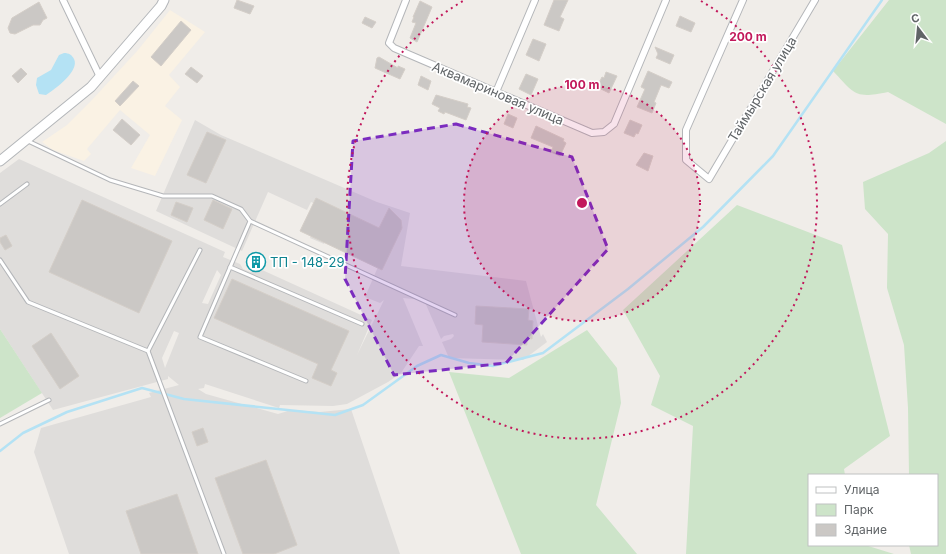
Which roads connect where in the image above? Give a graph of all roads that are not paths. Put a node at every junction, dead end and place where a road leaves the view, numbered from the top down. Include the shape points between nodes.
1 (63, 0) edge
2 (164, 0) edge
3 (406, 0) edge
4 (535, 0) edge
5 (666, 0) edge
6 (743, 0) edge
7 (815, 0) edge
8 (100, 77) junction
9 (496, 92) junction
10 (26, 140) junction
11 (0, 161) edge
12 (27, 184) dead end
13 (0, 204) edge
14 (250, 221) junction
15 (200, 250) dead end
16 (0, 260) edge
17 (230, 267) junction
18 (455, 316) dead end
19 (362, 324) dead end
20 (148, 352) junction
21 (306, 381) dead end
22 (49, 400) dead end
23 (0, 424) edge
24 (224, 554) edge

1 - 8 street
2 - 8 main road
3 - 9 street, Аквамариновая улица via 389,43 394,48
4 - 9 street
5 - 9 street, Аквамариновая улица via 614,124 604,132 592,133
6 - 7 street, Таймырская улица via 686,130 686,160 709,179
8 - 10 main road
10 - 11 main road
10 - 14 lane via 110,180 163,196 212,196 241,209
12 - 13 lane
14 - 17 lane
14 - 18 lane
15 - 20 lane
16 - 20 lane via 28,302
17 - 19 lane
17 - 21 lane via 200,337
20 - 24 lane
22 - 23 lane

